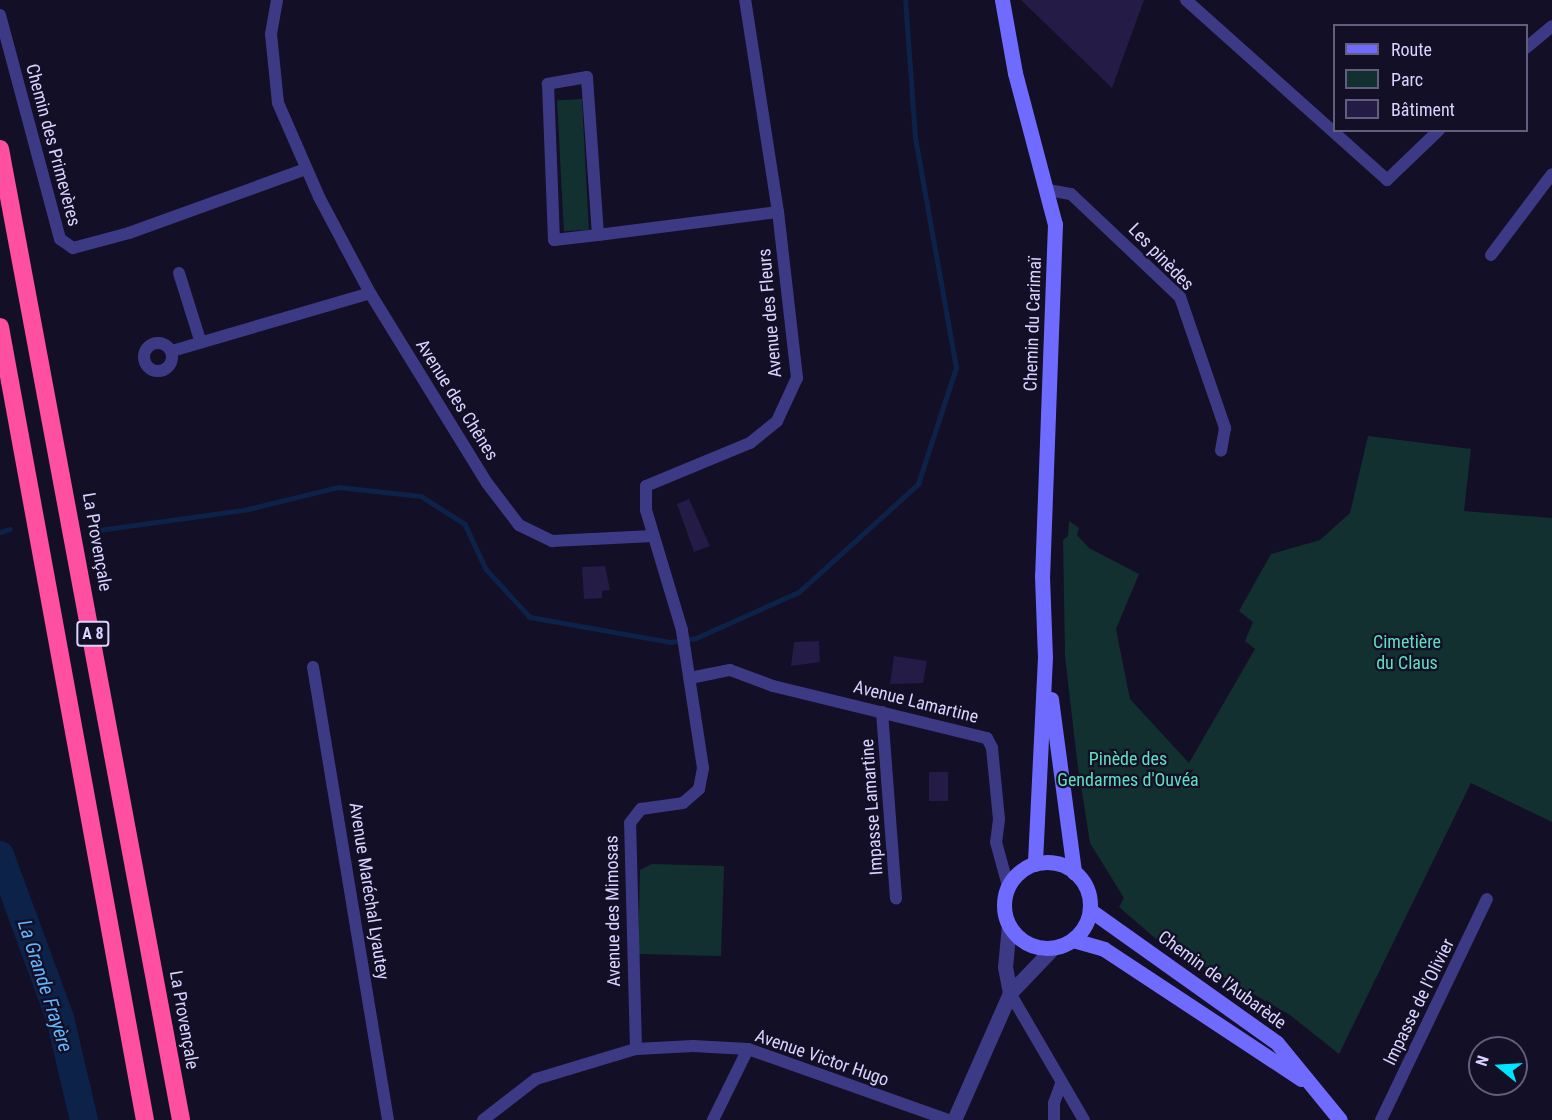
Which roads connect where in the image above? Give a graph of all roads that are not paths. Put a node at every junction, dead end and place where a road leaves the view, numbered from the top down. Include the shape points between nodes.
1 (277, 0) edge
2 (745, 0) edge
3 (1002, 0) edge
4 (1186, 0) edge
5 (0, 15) edge
6 (1552, 26) edge
7 (1528, 47) edge
8 (1333, 132) edge
9 (1333, 132) edge
10 (1431, 133) edge
11 (0, 149) edge
12 (306, 169) junction
13 (1552, 174) edge
14 (1048, 190) junction
15 (778, 212) junction
16 (598, 235) junction
17 (1491, 255) dead end
18 (179, 273) dead end
19 (370, 293) junction
20 (0, 327) edge
21 (200, 340) junction
22 (172, 351) dead end
23 (1221, 451) dead end
24 (653, 537) junction
25 (1045, 657) junction
26 (314, 667) dead end
27 (690, 678) junction
28 (882, 712) junction
29 (1035, 864) junction
30 (1074, 872) junction
31 (1008, 886) junction
32 (896, 898) dead end
33 (1487, 899) dead end
34 (1090, 910) junction
35 (1009, 925) junction
36 (1073, 940) junction
37 (1053, 948) junction
38 (1010, 993) junction
39 (636, 1049) junction
40 (747, 1049) junction
41 (1061, 1084) junction
42 (1321, 1093) junction
43 (145, 1120) edge
44 (181, 1120) edge
45 (388, 1120) edge
46 (483, 1120) edge
47 (713, 1120) edge
48 (949, 1120) edge
49 (954, 1120) edge
50 (1054, 1120) edge
51 (1084, 1120) edge
52 (1340, 1120) edge
53 (1382, 1120) edge

1 - 12 street, Avenue des Chênes via 271,34 279,103
2 - 15 street, Avenue des Fleurs
3 - 14 main road, Chemin du Carimaï via 1015,74
4 - 8 street
5 - 12 street, Chemin des Primevères via 60,239 73,248 129,233
6 - 7 street
9 - 10 street via 1387,180
11 - 44 highway, La Provençale / A 8
12 - 19 street, Avenue des Chênes
13 - 17 street
14 - 23 street, Les pinèdes via 1071,194 1180,297 1225,428
14 - 25 main road, Chemin du Carimaï via 1055,224 1056,269 1044,498
15 - 16 street
15 - 24 street, Avenue des Fleurs via 797,378 777,421 750,443 646,486 644,500
16 - 16 street via 587,77 548,84 554,240
18 - 21 street
19 - 21 street
19 - 24 street, Avenue des Chênes via 481,473 519,525 552,541
20 - 43 highway, A 8
21 - 22 street
24 - 27 street, Avenue des Fleurs via 682,630
25 - 29 main road, Chemin du Carimaï
25 - 30 main road, Chemin du Carimaï
26 - 45 street, Avenue Maréchal Lyautey
27 - 28 street, Avenue Lamartine via 730,670 773,686
27 - 39 street, Avenue des Mimosas via 703,768 699,789 683,803 641,809 630,823
28 - 31 street, Avenue Lamartine via 987,738 992,748 999,819 996,842
28 - 32 street, Impasse Lamartine
29 - 30 main road via 1055,863
29 - 31 main road
30 - 34 main road via 1086,889
31 - 35 main road via 1004,905
33 - 53 street, Impasse de l'Olivier
34 - 36 main road
34 - 42 main road, Chemin de l'Aubarède via 1277,1042
35 - 37 main road via 1027,944
35 - 38 street via 1005,967
36 - 37 main road
36 - 42 main road, Chemin de l'Aubarède via 1104,949
37 - 38 street
38 - 41 street
38 - 49 street
39 - 40 street, Avenue Victor Hugo
39 - 46 street, Avenue Victor Hugo via 536,1079
40 - 47 street
40 - 48 street, Avenue Victor Hugo
41 - 50 street via 1054,1103
41 - 51 street
42 - 52 main road, Chemin de l'Aubarède

